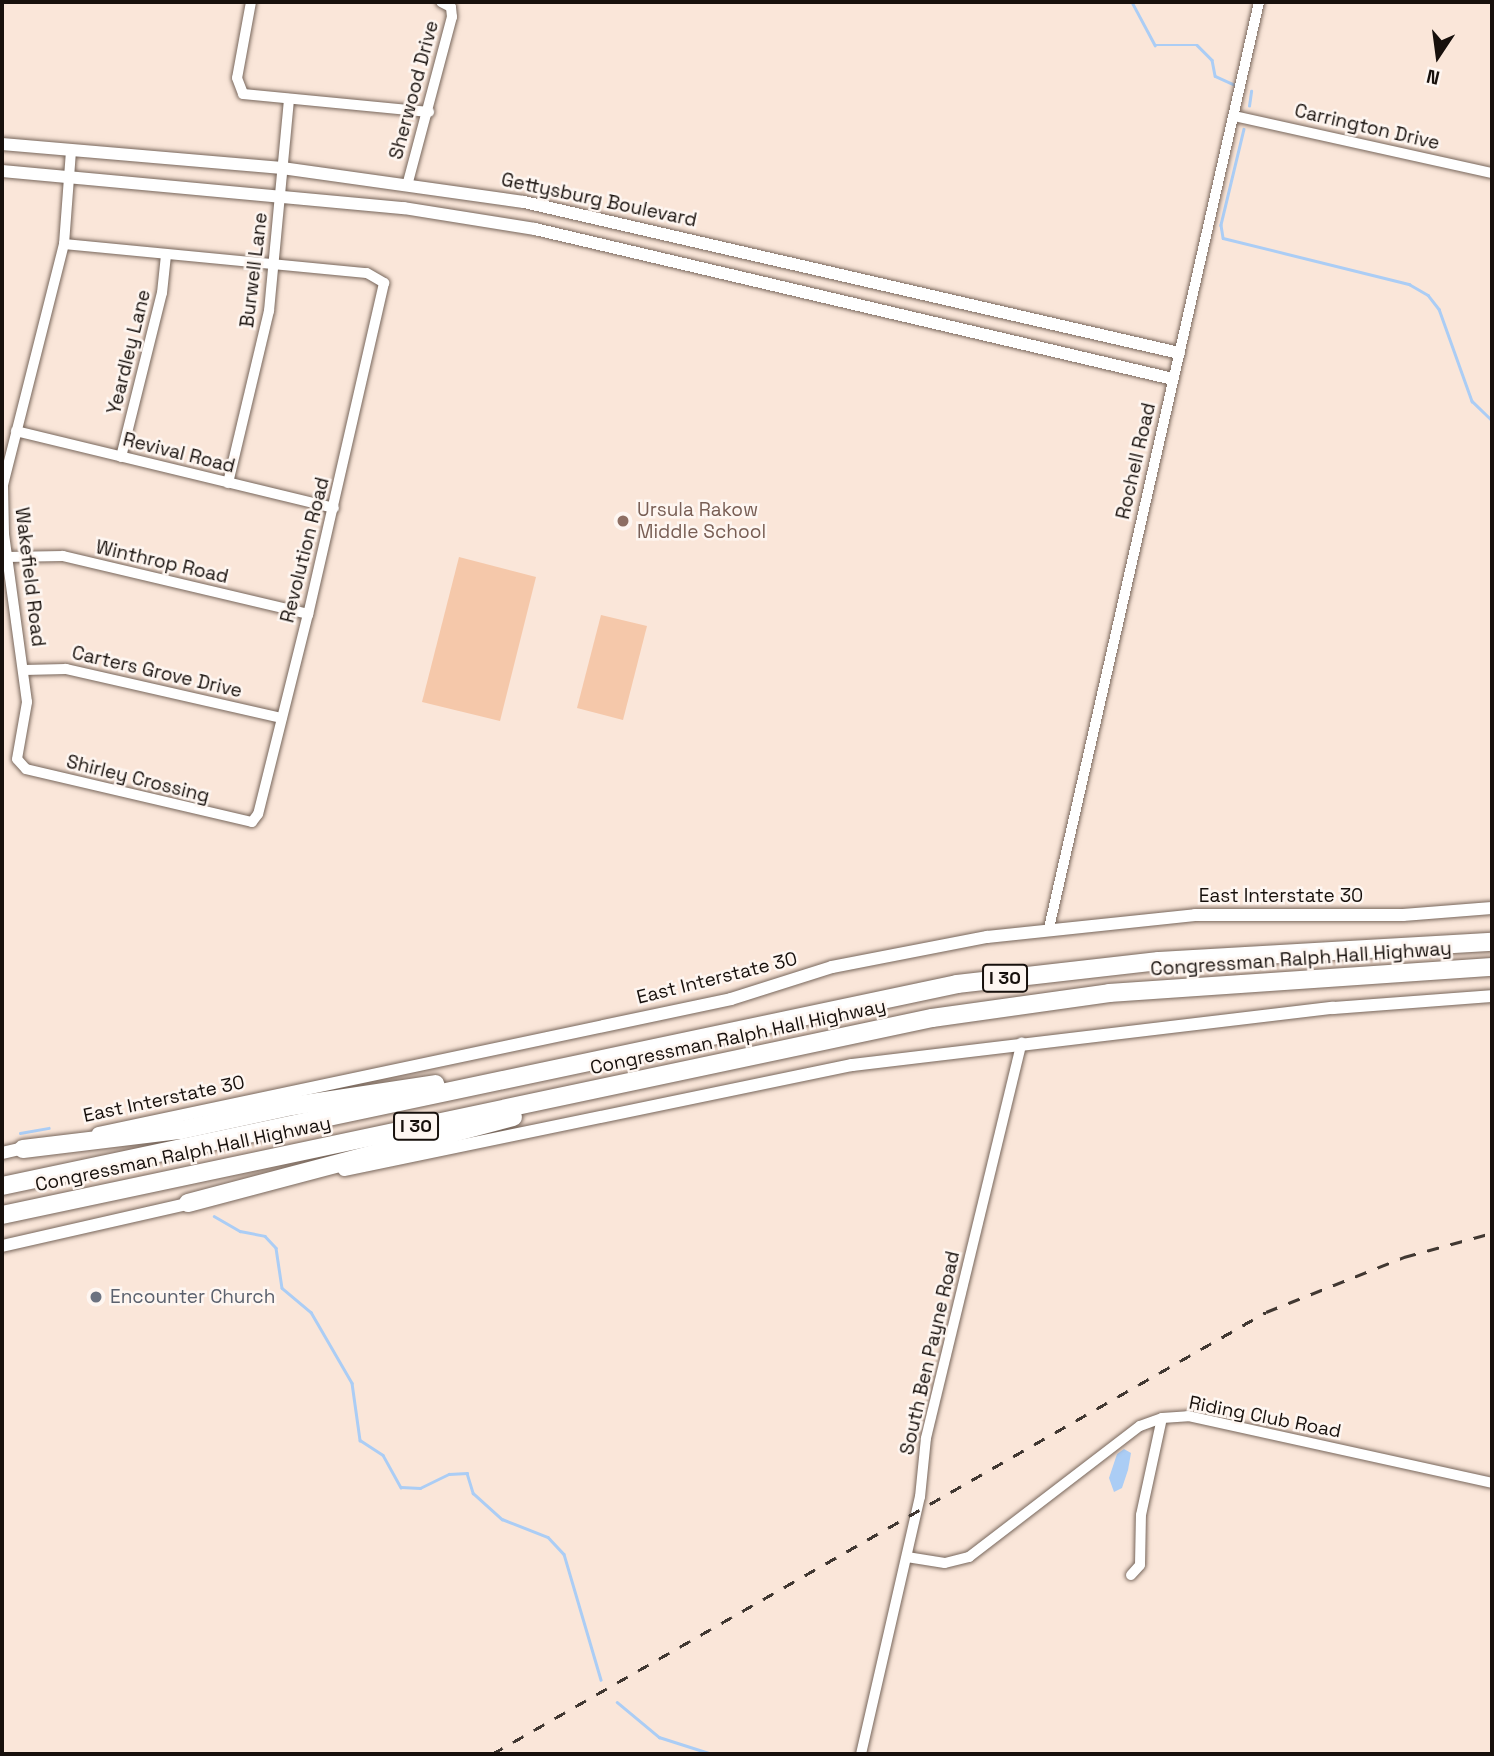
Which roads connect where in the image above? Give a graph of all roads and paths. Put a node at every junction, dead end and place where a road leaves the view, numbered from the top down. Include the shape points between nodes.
1 (251, 2) edge
2 (441, 2) edge
3 (1259, 2) edge
4 (289, 99) junction
5 (429, 112) junction
6 (1234, 116) junction
7 (2, 144) edge
8 (71, 150) junction
9 (282, 168) junction
10 (2, 171) edge
11 (1492, 173) edge
12 (69, 177) junction
13 (408, 182) junction
14 (280, 195) junction
15 (64, 244) junction
16 (166, 254) junction
17 (275, 264) junction
18 (1179, 353) junction
19 (1173, 379) junction
20 (16, 431) junction
21 (121, 457) junction
22 (228, 483) junction
23 (334, 508) junction
24 (6, 557) junction
25 (308, 614) junction
26 (24, 670) junction
27 (281, 718) junction
28 (18, 764) joint
29 (252, 822) joint
30 (1492, 908) edge
31 (1049, 928) junction
32 (1492, 942) edge
33 (1492, 967) edge
34 (1492, 996) edge
35 (830, 1039) junction
36 (1023, 1042) junction
37 (526, 1074) junction
38 (23, 1149) junction
39 (2, 1153) edge
40 (2, 1186) edge
41 (188, 1203) junction
42 (2, 1215) edge
43 (2, 1246) edge
44 (1162, 1419) junction
45 (1492, 1483) edge
46 (907, 1557) junction
47 (1130, 1575) dead end
48 (861, 1754) edge

1 - 4 street via 240,46 239,90 249,96
2 - 5 street, Sherwood Drive via 451,7
3 - 6 street, Rochell Road
4 - 5 street
4 - 9 street, Burwell Lane
5 - 13 street, Sherwood Drive
6 - 11 street, Carrington Drive
6 - 18 street, Rochell Road
7 - 8 main road, Gettysburg Boulevard
8 - 9 main road, Gettysburg Boulevard
8 - 12 street, Wakefield Road
9 - 13 main road, Gettysburg Boulevard
9 - 14 street, Burwell Lane
10 - 12 main road
12 - 14 main road
12 - 15 street, Wakefield Road
13 - 18 main road, Gettysburg Boulevard via 622,223
14 - 17 street, Burwell Lane
14 - 19 main road via 404,208 535,229
15 - 16 street
15 - 20 street, Wakefield Road
16 - 17 street
16 - 21 street, Yeardley Lane via 162,293
17 - 22 street, Burwell Lane via 269,311
17 - 23 street, Revolution Road via 367,273 384,283
18 - 19 street, Rochell Road
19 - 31 street, Rochell Road
20 - 21 street, Revival Road
20 - 24 street, Wakefield Road via 3,485
21 - 22 street, Revival Road
22 - 23 street, Revival Road
23 - 25 street, Revolution Road
24 - 25 street, Winthrop Road via 63,556
24 - 26 street, Wakefield Road
25 - 27 street, Revolution Road
26 - 27 street, Carters Grove Drive via 66,669
26 - 28 street, Wakefield Road via 26,710
27 - 29 street, Revolution Road via 258,814
28 - 29 street, Shirley Crossing
30 - 31 main road, East Interstate 30 via 1403,915 1195,915
31 - 38 main road, East Interstate 30 via 861,960 731,999
32 - 37 highway, Congressman Ralph Hall Highway / I 30 via 1159,961 957,984
33 - 35 highway, Congressman Ralph Hall Highway / I 30 via 1110,993 932,1018
34 - 36 main road via 1333,1008
35 - 41 highway
35 - 42 highway, Congressman Ralph Hall Highway / I 30
36 - 41 main road via 779,1078
36 - 46 street, South Ben Payne Road via 926,1438
37 - 38 highway via 411,1087 181,1130
37 - 40 highway, Congressman Ralph Hall Highway / I 30
38 - 39 main road, East Interstate 30
41 - 43 main road
44 - 45 street, Riding Club Road via 1188,1416
44 - 46 street, Riding Club Road via 1140,1426 969,1557 945,1563
44 - 47 street via 1141,1515 1140,1565
46 - 48 street, South Ben Payne Road

